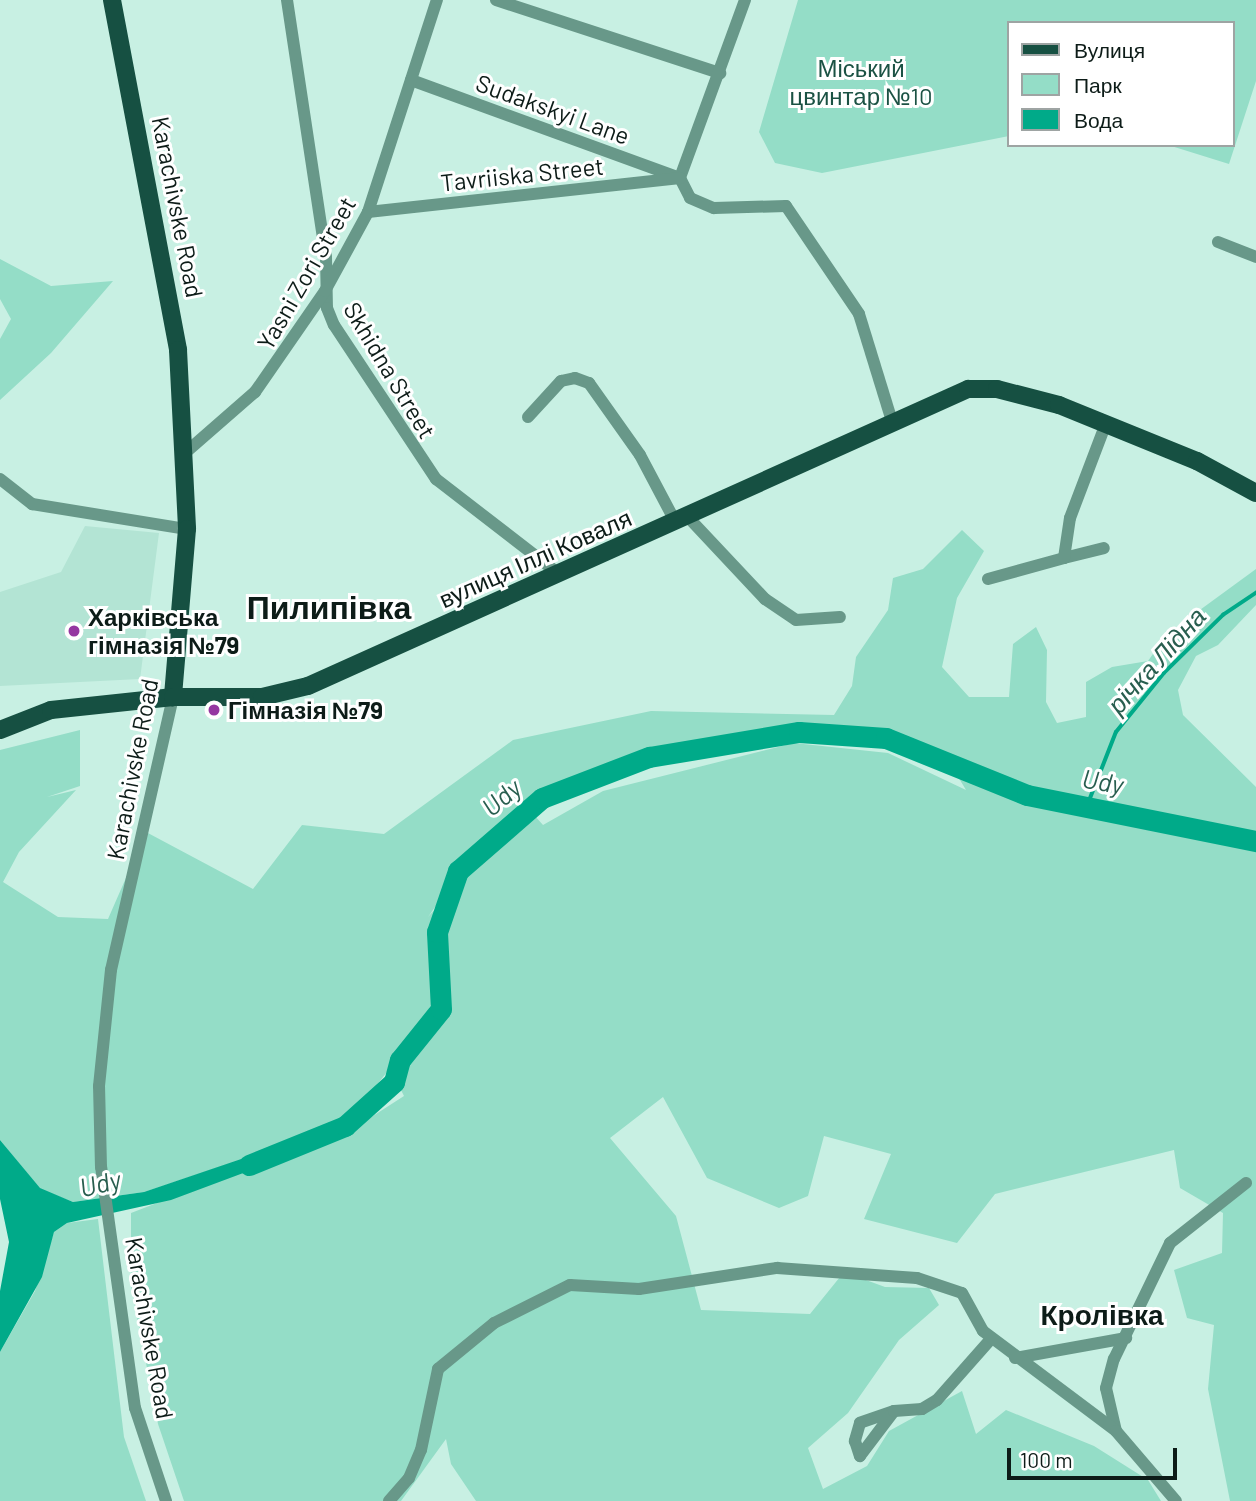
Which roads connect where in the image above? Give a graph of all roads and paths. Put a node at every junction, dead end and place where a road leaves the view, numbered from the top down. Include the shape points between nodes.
1 (112, 0) edge
2 (287, 0) edge
3 (437, 0) edge
4 (496, 0) edge
5 (745, 0) edge
6 (720, 73) junction
7 (411, 80) junction
8 (680, 178) junction
9 (368, 212) junction
10 (1218, 242) dead end
11 (1256, 257) edge
12 (325, 291) junction
13 (528, 417) dead end
14 (892, 421) junction
15 (1106, 423) junction
16 (185, 453) junction
17 (0, 479) edge
18 (1256, 493) edge
19 (681, 519) junction
20 (187, 529) junction
21 (1104, 548) dead end
22 (1064, 558) junction
23 (558, 574) junction
24 (988, 579) dead end
25 (840, 617) dead end
26 (173, 697) junction
27 (0, 730) edge
28 (1246, 1183) dead end
29 (1126, 1338) junction
30 (991, 1339) junction
31 (1016, 1359) junction
32 (894, 1411) dead end
33 (1116, 1431) junction
34 (166, 1501) edge
35 (389, 1501) edge
36 (1176, 1501) edge

1 - 16 main road, Karachivske Road via 165,260
2 - 12 street, Skhidna Street via 326,257
3 - 7 street, Yasni Zori Street
4 - 6 street
5 - 6 street
6 - 8 street
7 - 8 street, Sudakskyi Lane
7 - 9 street, Yasni Zori Street
8 - 9 street, Tavriiska Street
8 - 14 street via 690,198 733,209 786,206 859,314
9 - 12 street, Yasni Zori Street
10 - 11 street
12 - 16 street, Yasni Zori Street via 255,392
12 - 23 street, Skhidna Street via 334,325 421,462
13 - 19 street, вулиця Іллі Коваля via 561,381 575,378 589,383
14 - 15 main road, вулиця Іллі Коваля via 951,393 983,388 1034,397
14 - 19 main road, вулиця Іллі Коваля
15 - 18 main road, вулиця Іллі Коваля via 1230,476
15 - 22 street via 1070,518
16 - 20 main road, Karachivske Road
17 - 20 street via 32,503
19 - 23 main road, вулиця Іллі Коваля
19 - 25 street, вулиця Іллі Коваля via 765,598 796,620
20 - 26 main road, Karachivske Road
21 - 22 street
22 - 24 street
23 - 26 main road, вулиця Іллі Коваля via 307,686 262,697
26 - 27 main road, вулиця Іллі Коваля via 51,710
26 - 34 street, Karachivske Road via 111,971 99,1086 100,1167 135,1408
28 - 29 street via 1170,1243
29 - 31 street
29 - 33 street via 1106,1388
30 - 31 street
30 - 32 street via 937,1400 922,1409
30 - 35 street via 962,1293 917,1278 776,1268 639,1289 570,1285 494,1324 438,1369 421,1450 409,1478
31 - 33 street
33 - 36 street

